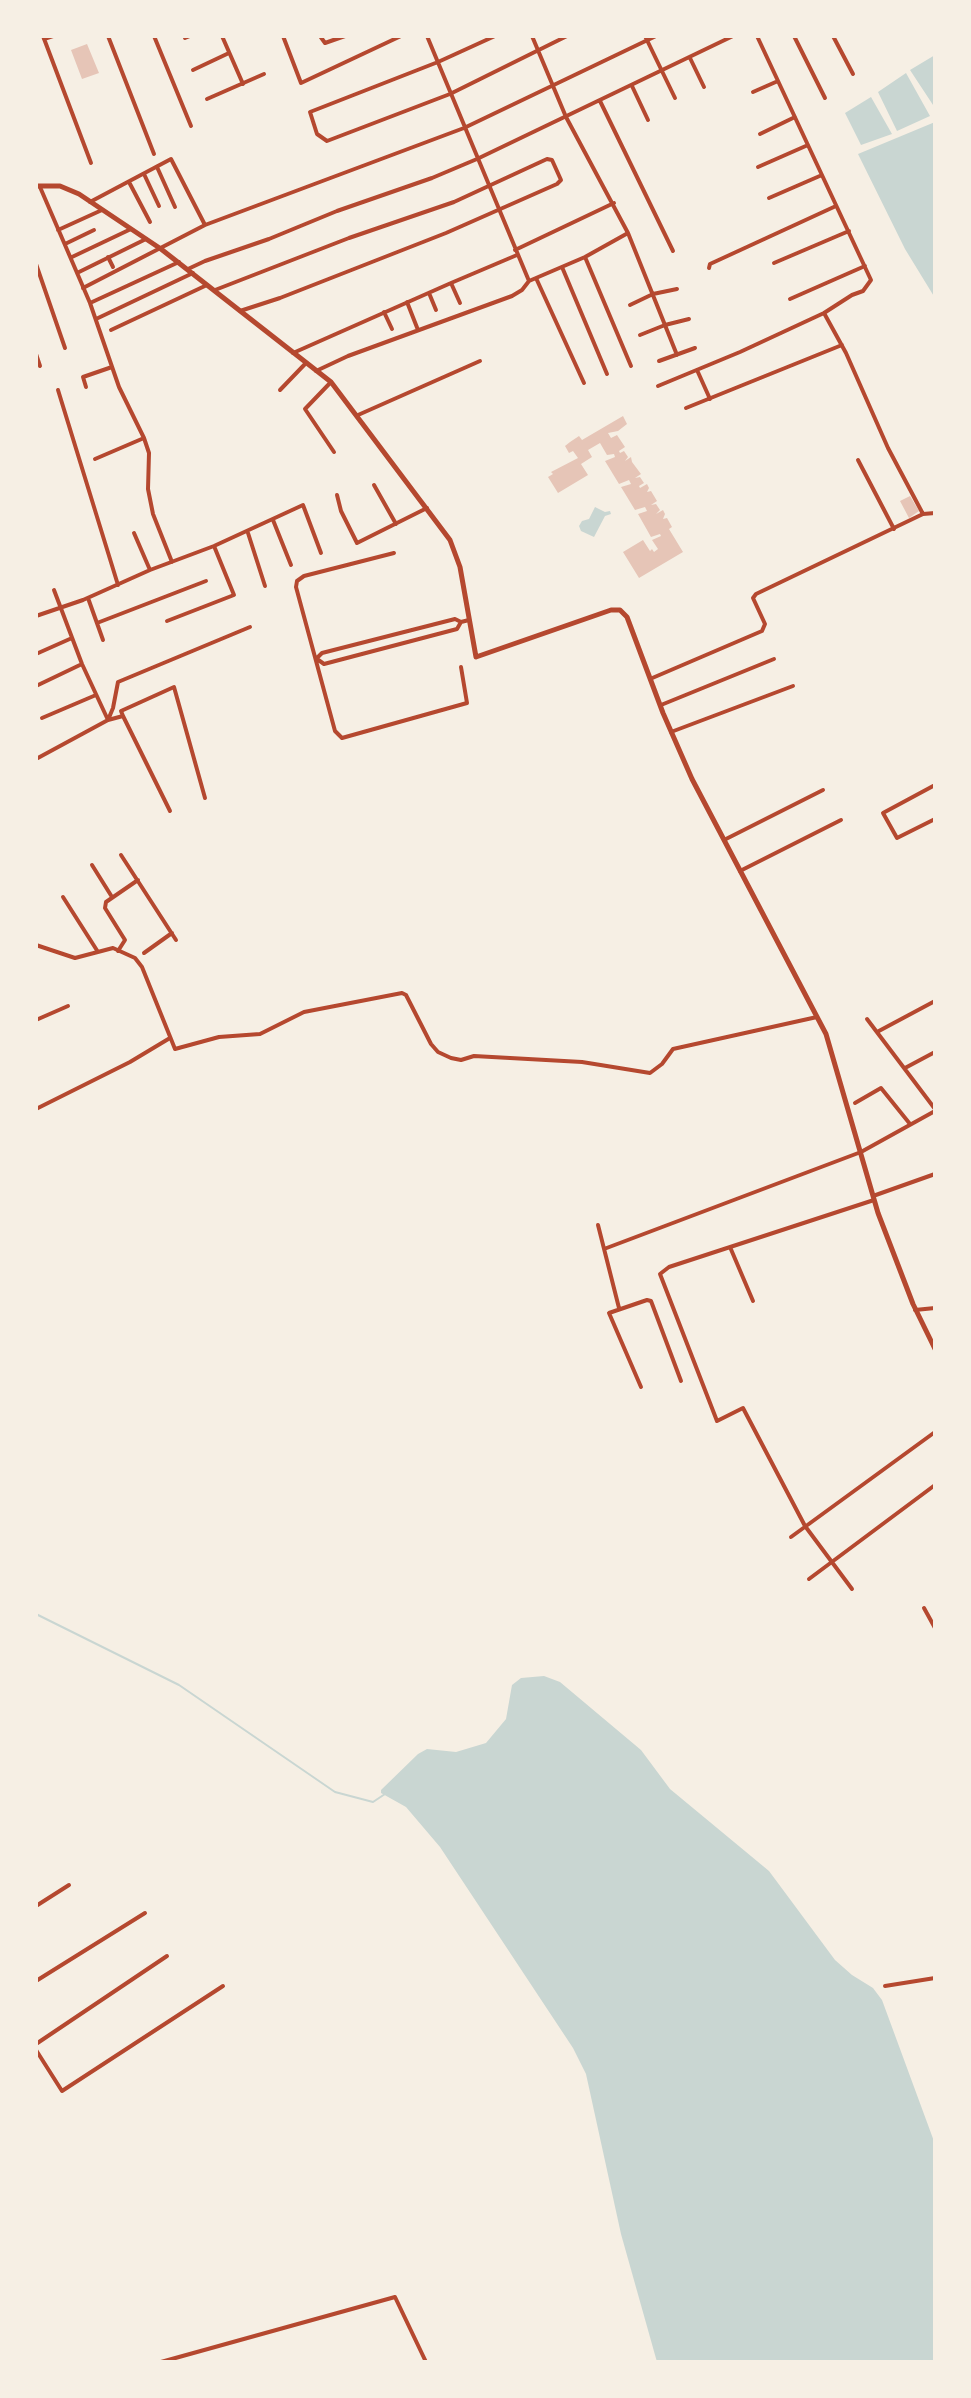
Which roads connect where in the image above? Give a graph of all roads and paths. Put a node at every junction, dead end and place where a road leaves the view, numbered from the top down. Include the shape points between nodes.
1 (53, 36) edge
2 (108, 36) edge
3 (154, 36) edge
4 (222, 36) edge
5 (283, 36) edge
6 (320, 36) edge
7 (345, 36) edge
8 (401, 36) edge
9 (427, 36) edge
10 (495, 36) edge
11 (532, 36) edge
12 (567, 36) edge
13 (656, 36) edge
14 (733, 36) edge
15 (757, 36) edge
16 (794, 36) edge
17 (833, 36) edge
18 (44, 37) edge
19 (646, 38) edge
20 (539, 52) junction
21 (229, 53) junction
22 (690, 58) junction
23 (438, 62) junction
24 (193, 70) dead end
25 (662, 72) junction
26 (264, 74) dead end
27 (853, 74) dead end
28 (778, 81) junction
29 (243, 84) junction
30 (632, 85) junction
31 (553, 86) junction
32 (704, 87) dead end
33 (753, 92) dead end
34 (450, 94) junction
35 (675, 98) dead end
36 (825, 98) dead end
37 (207, 99) dead end
38 (600, 101) junction
39 (566, 117) junction
40 (795, 117) junction
41 (648, 120) dead end
42 (191, 126) dead end
43 (464, 128) junction
44 (760, 134) dead end
45 (808, 145) junction
46 (154, 154) dead end
47 (477, 159) junction
48 (91, 163) dead end
49 (157, 167) junction
50 (758, 167) dead end
51 (144, 174) junction
52 (822, 175) junction
53 (129, 182) junction
54 (488, 184) junction
55 (38, 185) edge
56 (769, 198) dead end
57 (90, 202) junction
58 (614, 203) junction
59 (159, 206) dead end
60 (836, 206) junction
61 (175, 207) dead end
62 (102, 210) junction
63 (499, 210) junction
64 (150, 222) dead end
65 (205, 225) junction
66 (131, 229) junction
67 (58, 230) junction
68 (94, 230) dead end
69 (849, 231) junction
70 (628, 233) junction
71 (146, 239) junction
72 (65, 244) junction
73 (161, 249) junction
74 (673, 251) dead end
75 (517, 252) junction
76 (71, 257) junction
77 (108, 257) junction
78 (585, 257) junction
79 (179, 262) junction
80 (774, 263) dead end
81 (36, 264) edge
82 (865, 266) junction
83 (113, 267) dead end
84 (562, 267) junction
85 (709, 268) dead end
86 (190, 271) junction
87 (77, 273) junction
88 (536, 278) junction
89 (529, 281) junction
90 (451, 283) junction
91 (207, 285) junction
92 (83, 288) junction
93 (677, 289) dead end
94 (214, 290) junction
95 (429, 293) junction
96 (653, 294) junction
97 (790, 299) dead end
98 (407, 302) junction
99 (90, 303) junction
100 (460, 303) dead end
101 (630, 305) dead end
102 (436, 310) dead end
103 (240, 311) junction
104 (384, 312) junction
105 (824, 313) junction
106 (96, 319) junction
107 (689, 319) dead end
108 (665, 325) junction
109 (392, 329) dead end
110 (111, 330) dead end
111 (418, 331) junction
112 (640, 335) dead end
113 (842, 345) junction
114 (65, 348) dead end
115 (695, 348) dead end
116 (293, 353) junction
117 (36, 354) edge
118 (677, 355) junction
119 (480, 361) dead end
120 (659, 361) dead end
121 (306, 363) junction
122 (40, 366) dead end
123 (631, 366) dead end
124 (112, 367) junction
125 (697, 370) junction
126 (316, 371) junction
127 (607, 374) dead end
128 (331, 382) junction
129 (584, 383) dead end
130 (658, 386) dead end
131 (86, 387) dead end
132 (58, 390) dead end
133 (280, 390) dead end
134 (710, 399) junction
135 (686, 408) dead end
136 (358, 415) junction
137 (144, 438) junction
138 (334, 452) dead end
139 (95, 459) dead end
140 (858, 460) dead end
141 (374, 485) dead end
142 (337, 495) dead end
143 (427, 508) junction
144 (935, 513) edge
145 (923, 514) junction
146 (273, 520) junction
147 (396, 524) junction
148 (894, 529) junction
149 (134, 533) dead end
150 (248, 533) junction
151 (214, 546) junction
152 (321, 553) dead end
153 (394, 553) dead end
154 (172, 562) junction
155 (291, 565) dead end
156 (150, 570) junction
157 (206, 581) dead end
158 (118, 585) junction
159 (265, 586) dead end
160 (54, 590) dead end
161 (88, 598) junction
162 (60, 607) junction
163 (36, 616) edge
164 (469, 620) junction
165 (167, 621) dead end
166 (461, 622) junction
167 (97, 623) junction
168 (250, 627) dead end
169 (72, 638) junction
170 (103, 640) dead end
171 (36, 654) edge
172 (316, 659) junction
173 (774, 659) dead end
174 (82, 664) junction
175 (461, 667) dead end
176 (650, 679) junction
177 (36, 686) edge
178 (793, 686) dead end
179 (96, 695) junction
180 (660, 705) junction
181 (123, 716) junction
182 (42, 718) dead end
183 (108, 720) junction
184 (671, 732) junction
185 (36, 759) edge
186 (935, 785) edge
187 (823, 790) dead end
188 (205, 798) dead end
189 (170, 811) dead end
190 (935, 819) edge
191 (841, 820) dead end
192 (724, 840) junction
193 (121, 855) dead end
194 (92, 865) dead end
195 (740, 871) junction
196 (138, 880) junction
197 (63, 897) dead end
198 (112, 897) junction
199 (172, 933) junction
200 (176, 940) dead end
201 (36, 945) edge
202 (118, 951) junction
203 (98, 952) junction
204 (144, 953) dead end
205 (935, 1001) edge
206 (68, 1006) dead end
207 (817, 1017) junction
208 (867, 1019) dead end
209 (36, 1020) edge
210 (877, 1032) junction
211 (170, 1038) junction
212 (935, 1052) edge
213 (905, 1069) junction
214 (855, 1103) dead end
215 (36, 1109) edge
216 (935, 1110) edge
217 (911, 1125) junction
218 (861, 1152) junction
219 (935, 1174) edge
220 (874, 1198) junction
221 (598, 1225) dead end
222 (730, 1247) junction
223 (604, 1249) junction
224 (753, 1301) dead end
225 (619, 1308) junction
226 (935, 1308) edge
227 (915, 1310) junction
228 (935, 1349) edge
229 (681, 1381) dead end
230 (641, 1387) dead end
231 (935, 1432) edge
232 (935, 1485) edge
233 (805, 1526) junction
234 (791, 1537) dead end
235 (832, 1562) junction
236 (809, 1579) dead end
237 (852, 1589) dead end
238 (924, 1608) dead end
239 (934, 1626) edge
240 (69, 1885) dead end
241 (36, 1906) edge
242 (145, 1913) dead end
243 (167, 1956) dead end
244 (935, 1978) edge
245 (36, 1981) edge
246 (223, 1986) dead end
247 (885, 1986) dead end
248 (36, 2047) edge
249 (161, 2362) edge
250 (426, 2362) edge

1 - 18 street
2 - 46 street
3 - 42 street
4 - 21 street
5 - 8 street via 301,83
6 - 7 street via 327,43
9 - 23 street
10 - 23 street
11 - 20 street
12 - 20 street
13 - 19 street
14 - 22 street
15 - 28 street
16 - 36 street
17 - 27 street
18 - 48 street
19 - 25 street
19 - 31 street
20 - 31 street
20 - 34 street
21 - 24 street
21 - 29 street
22 - 25 street
22 - 32 street
23 - 34 street
23 - 34 street via 310,112 317,134 327,141
25 - 30 street
25 - 35 street
26 - 29 street
28 - 33 street
28 - 40 street
29 - 37 street
30 - 38 street
30 - 41 street
31 - 39 street
31 - 43 street
34 - 43 street
38 - 39 street
38 - 74 street
39 - 47 street
39 - 58 street
40 - 44 street
40 - 45 street
43 - 47 street
43 - 65 street
45 - 50 street
45 - 52 street
47 - 54 street
47 - 86 street
49 - 51 street
49 - 61 street
49 - 65 street via 171,159
51 - 53 street
51 - 59 street
52 - 56 street
52 - 60 street
53 - 57 street
53 - 64 street
54 - 63 street
54 - 63 street via 547,159 560,178
54 - 94 street via 454,202
55 - 57 street via 60,186
55 - 67 street
57 - 62 street
58 - 70 street
58 - 75 street
60 - 69 street
60 - 85 street
62 - 66 street
62 - 67 street
63 - 75 street
63 - 103 street
65 - 73 street
66 - 71 street
66 - 76 street
67 - 72 street
68 - 72 street
69 - 80 street
69 - 82 street
70 - 78 street
70 - 96 street
71 - 73 street
71 - 77 street
72 - 76 street
73 - 79 street
73 - 92 street
75 - 89 street
75 - 90 street
76 - 87 street
77 - 83 street
77 - 87 street
78 - 84 street
78 - 123 street
79 - 86 street
79 - 99 street
81 - 114 street
82 - 97 street
82 - 105 street via 869,286
84 - 88 street
84 - 127 street
86 - 91 street
86 - 106 street
87 - 92 street
88 - 89 street
88 - 129 street
89 - 111 street via 512,296
90 - 95 street
90 - 100 street
91 - 94 street
91 - 110 street
92 - 99 street
93 - 96 street
94 - 103 street
95 - 98 street
95 - 102 street
96 - 101 street
96 - 108 street
98 - 104 street
98 - 111 street
99 - 106 street
103 - 116 street
104 - 109 street
104 - 116 street
105 - 113 street
105 - 125 street
106 - 124 street
107 - 108 street
108 - 112 street
108 - 118 street
111 - 126 street
113 - 134 street
113 - 145 street
115 - 118 street
116 - 121 street
117 - 122 street
118 - 120 street
119 - 136 street
121 - 126 street
121 - 133 street
124 - 131 street via 83,377
124 - 137 street
125 - 130 street
125 - 134 street
126 - 128 street
128 - 136 street
128 - 138 street via 305,409
132 - 158 street
134 - 135 street
136 - 143 street
137 - 139 street
137 - 154 street via 151,501
140 - 148 street
141 - 147 street
142 - 147 street via 357,543
143 - 147 street
143 - 164 street via 450,540
144 - 145 street
145 - 148 street
146 - 150 street
146 - 152 street via 303,505
146 - 155 street
148 - 176 street via 756,594 753,598 765,624 762,631
149 - 156 street
150 - 151 street
150 - 159 street
151 - 154 street
151 - 165 street via 234,595
153 - 172 street via 297,581
154 - 156 street
156 - 158 street
157 - 167 street
158 - 161 street
160 - 162 street
161 - 162 street
161 - 167 street
162 - 163 street
162 - 169 street
164 - 166 street
164 - 176 street via 476,657 620,610
166 - 172 street via 411,630
166 - 172 street via 457,629 324,664
167 - 170 street
168 - 183 street via 118,682
169 - 171 street
169 - 174 street
172 - 175 street via 335,731 342,738 467,703
173 - 180 street
174 - 177 street
174 - 179 street
176 - 180 street
178 - 184 street
179 - 182 street
179 - 183 street
180 - 184 street
181 - 183 street
181 - 188 street via 121,711 174,687
181 - 189 street
183 - 185 street
184 - 192 street
186 - 190 street via 883,813 897,838
187 - 192 street
191 - 195 street
192 - 195 street
193 - 196 street
194 - 198 street
195 - 207 street
196 - 198 street
196 - 199 street
197 - 203 street
198 - 202 street via 105,908 125,940
199 - 200 street
199 - 204 street
201 - 203 street via 75,958
202 - 203 street
202 - 211 street via 142,967
205 - 210 street
206 - 209 street
207 - 211 street via 673,1049 650,1073 582,1062 451,1058 431,1044 402,993 304,1012 260,1034 219,1037 180,1049
207 - 218 street
208 - 210 street
210 - 213 street
211 - 215 street
212 - 213 street
213 - 216 street
214 - 217 street via 881,1088
216 - 217 street
217 - 218 street
218 - 220 street
218 - 223 street
219 - 220 street
220 - 222 street
220 - 227 street
221 - 223 street
222 - 224 street
222 - 233 street via 669,1267 660,1274 661,1282 717,1421 743,1408
223 - 225 street
225 - 229 street via 651,1301
225 - 230 street via 609,1313
226 - 227 street
227 - 228 street
231 - 233 street
232 - 235 street
233 - 234 street
233 - 235 street
235 - 236 street
235 - 237 street
238 - 239 street
240 - 241 street
242 - 245 street
243 - 248 street
244 - 247 street
246 - 248 street via 62,2091
249 - 250 street via 395,2297

